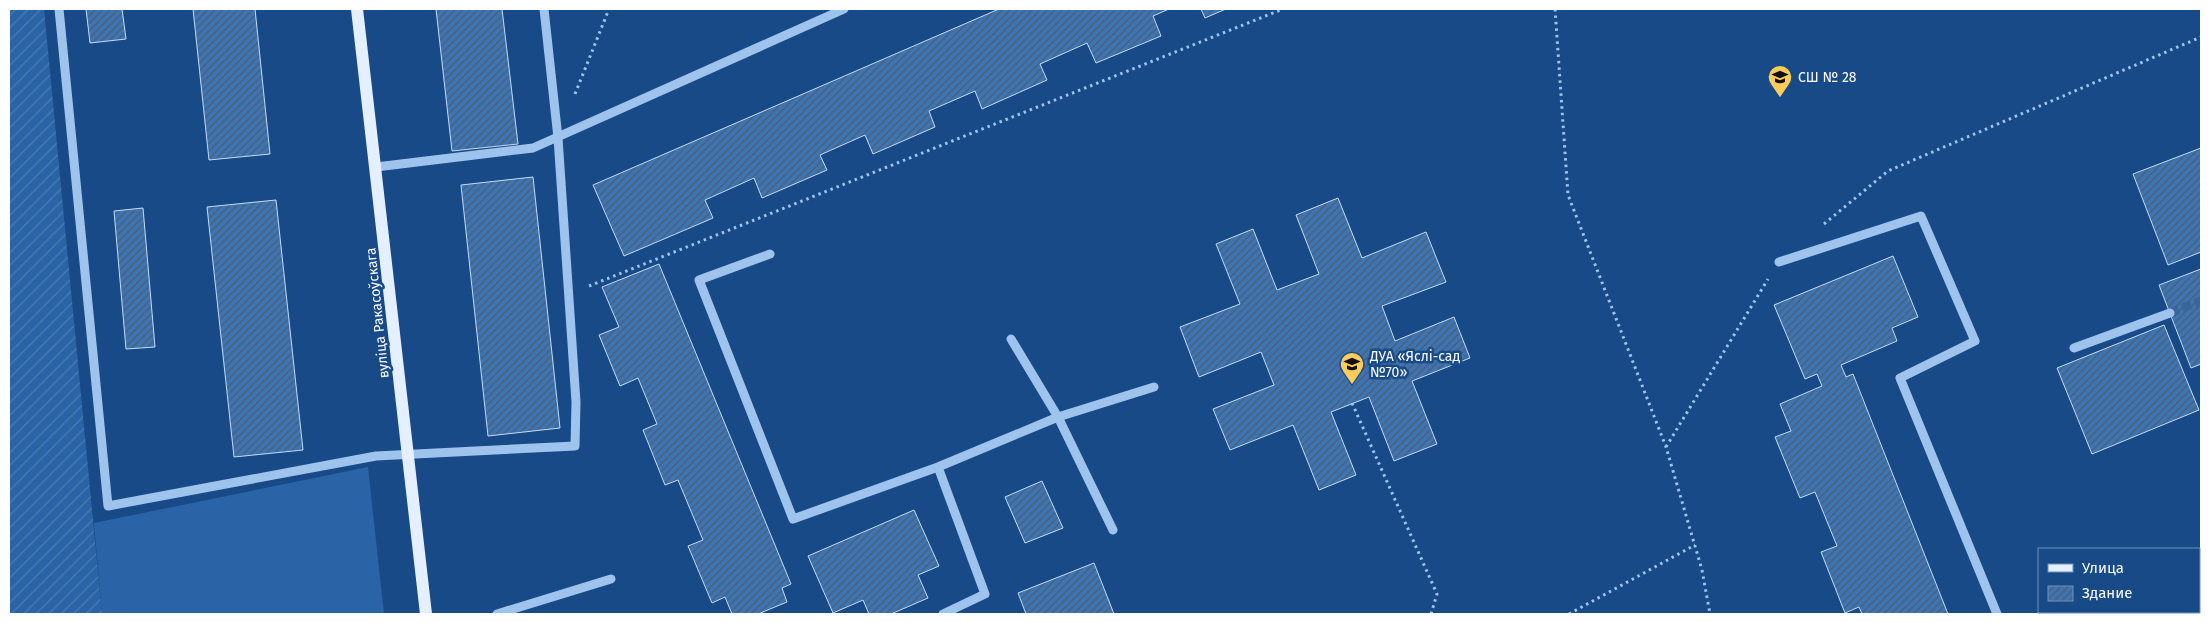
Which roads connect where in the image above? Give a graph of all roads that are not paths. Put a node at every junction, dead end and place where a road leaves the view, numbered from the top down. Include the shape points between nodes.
1 (59, 9) edge
2 (357, 9) edge
3 (544, 9) edge
4 (844, 9) edge
5 (558, 138) junction
6 (376, 167) junction
7 (770, 254) dead end
8 (1779, 262) dead end
9 (2170, 313) tunnel mouth
10 (1011, 339) dead end
11 (2074, 348) dead end
12 (1154, 387) dead end
13 (1058, 417) junction
14 (408, 455) junction
15 (938, 467) junction
16 (1113, 530) dead end
17 (611, 579) dead end
18 (954, 612) edge
19 (426, 614) edge
20 (497, 614) edge
21 (943, 614) edge
22 (1996, 614) edge

1 - 14 lane via 108,506 376,456
2 - 6 main road, вуліца Ракасоўскага
3 - 5 lane
4 - 5 lane
5 - 6 lane via 533,148
5 - 14 lane via 576,402 575,446
6 - 14 main road, вуліца Ракасоўскага
7 - 15 lane via 699,280 793,519
8 - 22 lane via 1921,216 1975,341 1900,378
9 - 11 lane
10 - 13 lane
12 - 13 lane
13 - 15 lane
13 - 16 lane
14 - 19 main road, вуліца Ракасоўскага
15 - 18 lane via 985,594
17 - 20 lane
18 - 21 lane

